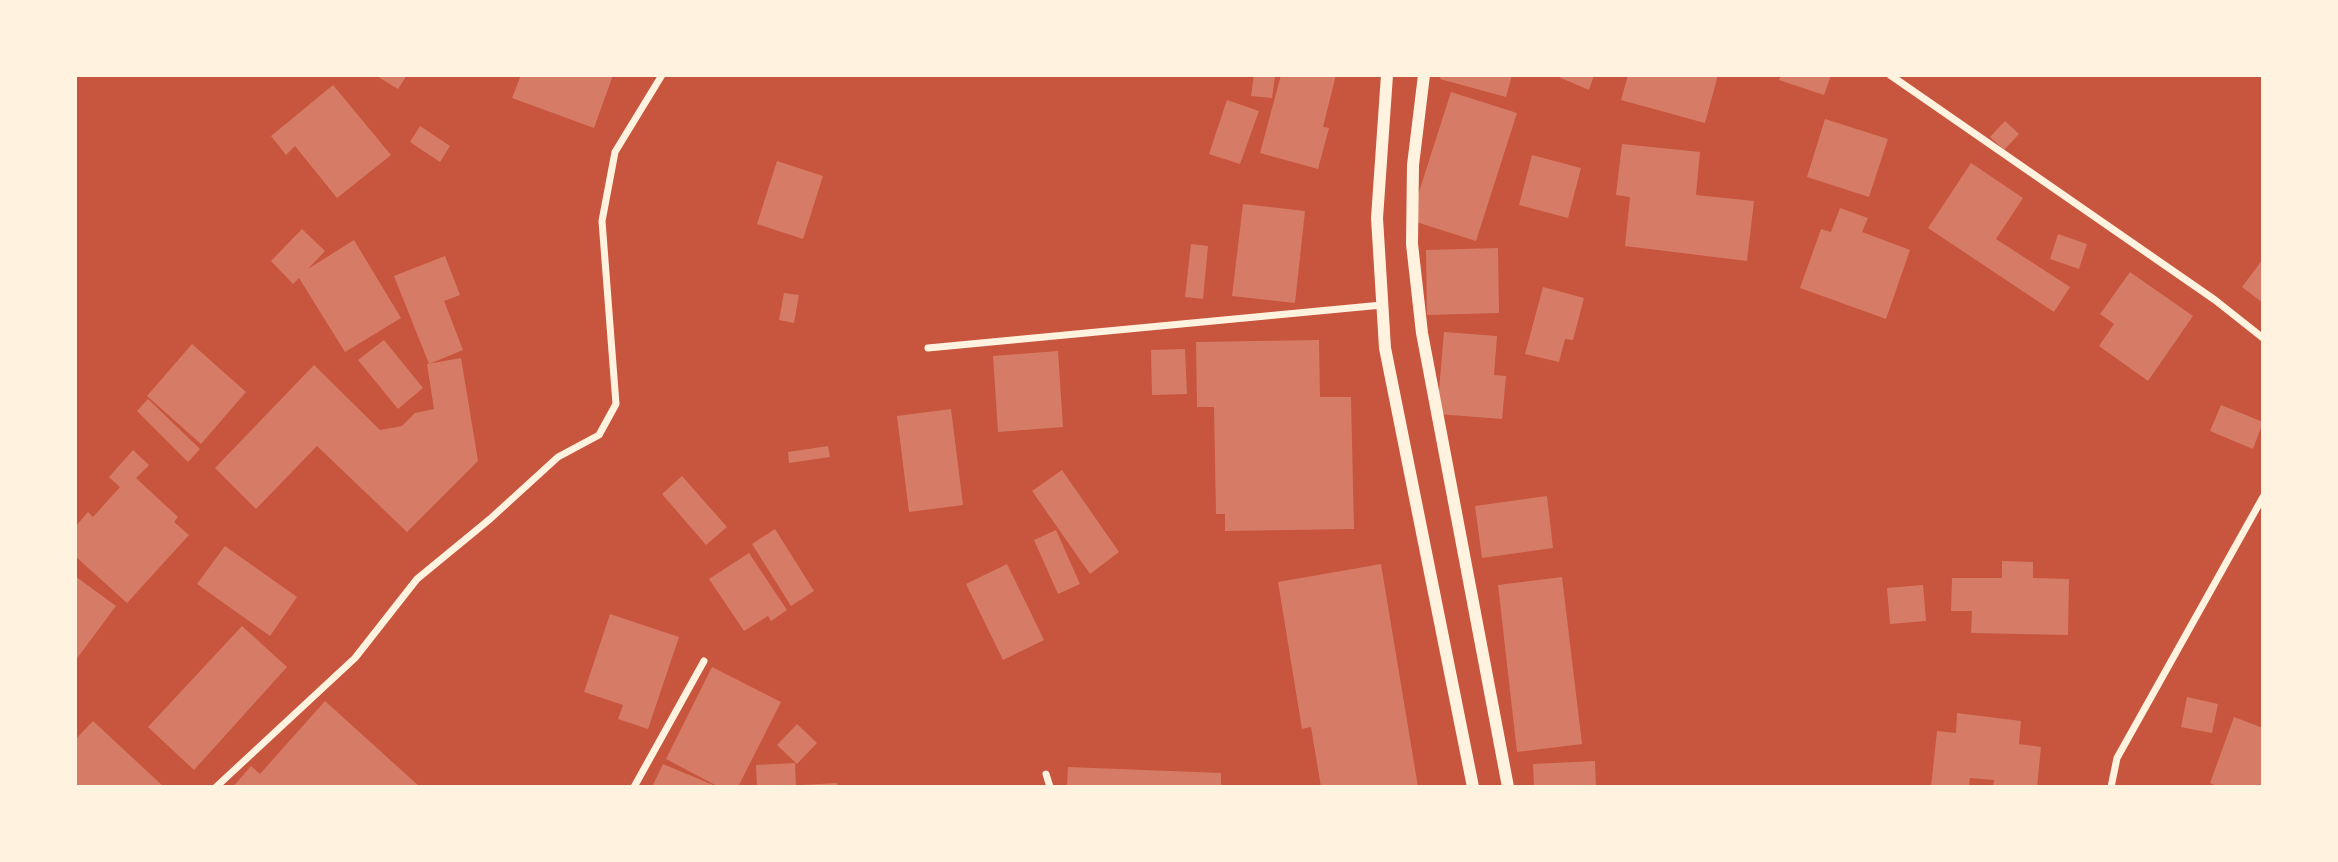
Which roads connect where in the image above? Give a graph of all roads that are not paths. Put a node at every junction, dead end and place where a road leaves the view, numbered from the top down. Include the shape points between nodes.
1 (662, 75) edge
2 (1387, 75) edge
3 (1424, 75) edge
4 (1890, 75) edge
5 (1382, 305) junction
6 (2263, 338) edge
7 (928, 348) dead end
8 (2263, 497) edge
9 (704, 661) dead end
10 (1046, 774) dead end
11 (216, 787) edge
12 (634, 787) edge
13 (1050, 787) edge
14 (1473, 787) edge
15 (1508, 787) edge
16 (2110, 787) edge

1 - 11 street via 615,152 602,221 616,404 599,436 558,457 416,579 355,658
2 - 5 street via 1377,218
3 - 15 street via 1413,165 1412,244 1422,333
4 - 6 street
5 - 7 street
5 - 14 street via 1388,361
8 - 16 street via 2117,758
9 - 12 street
10 - 13 street

